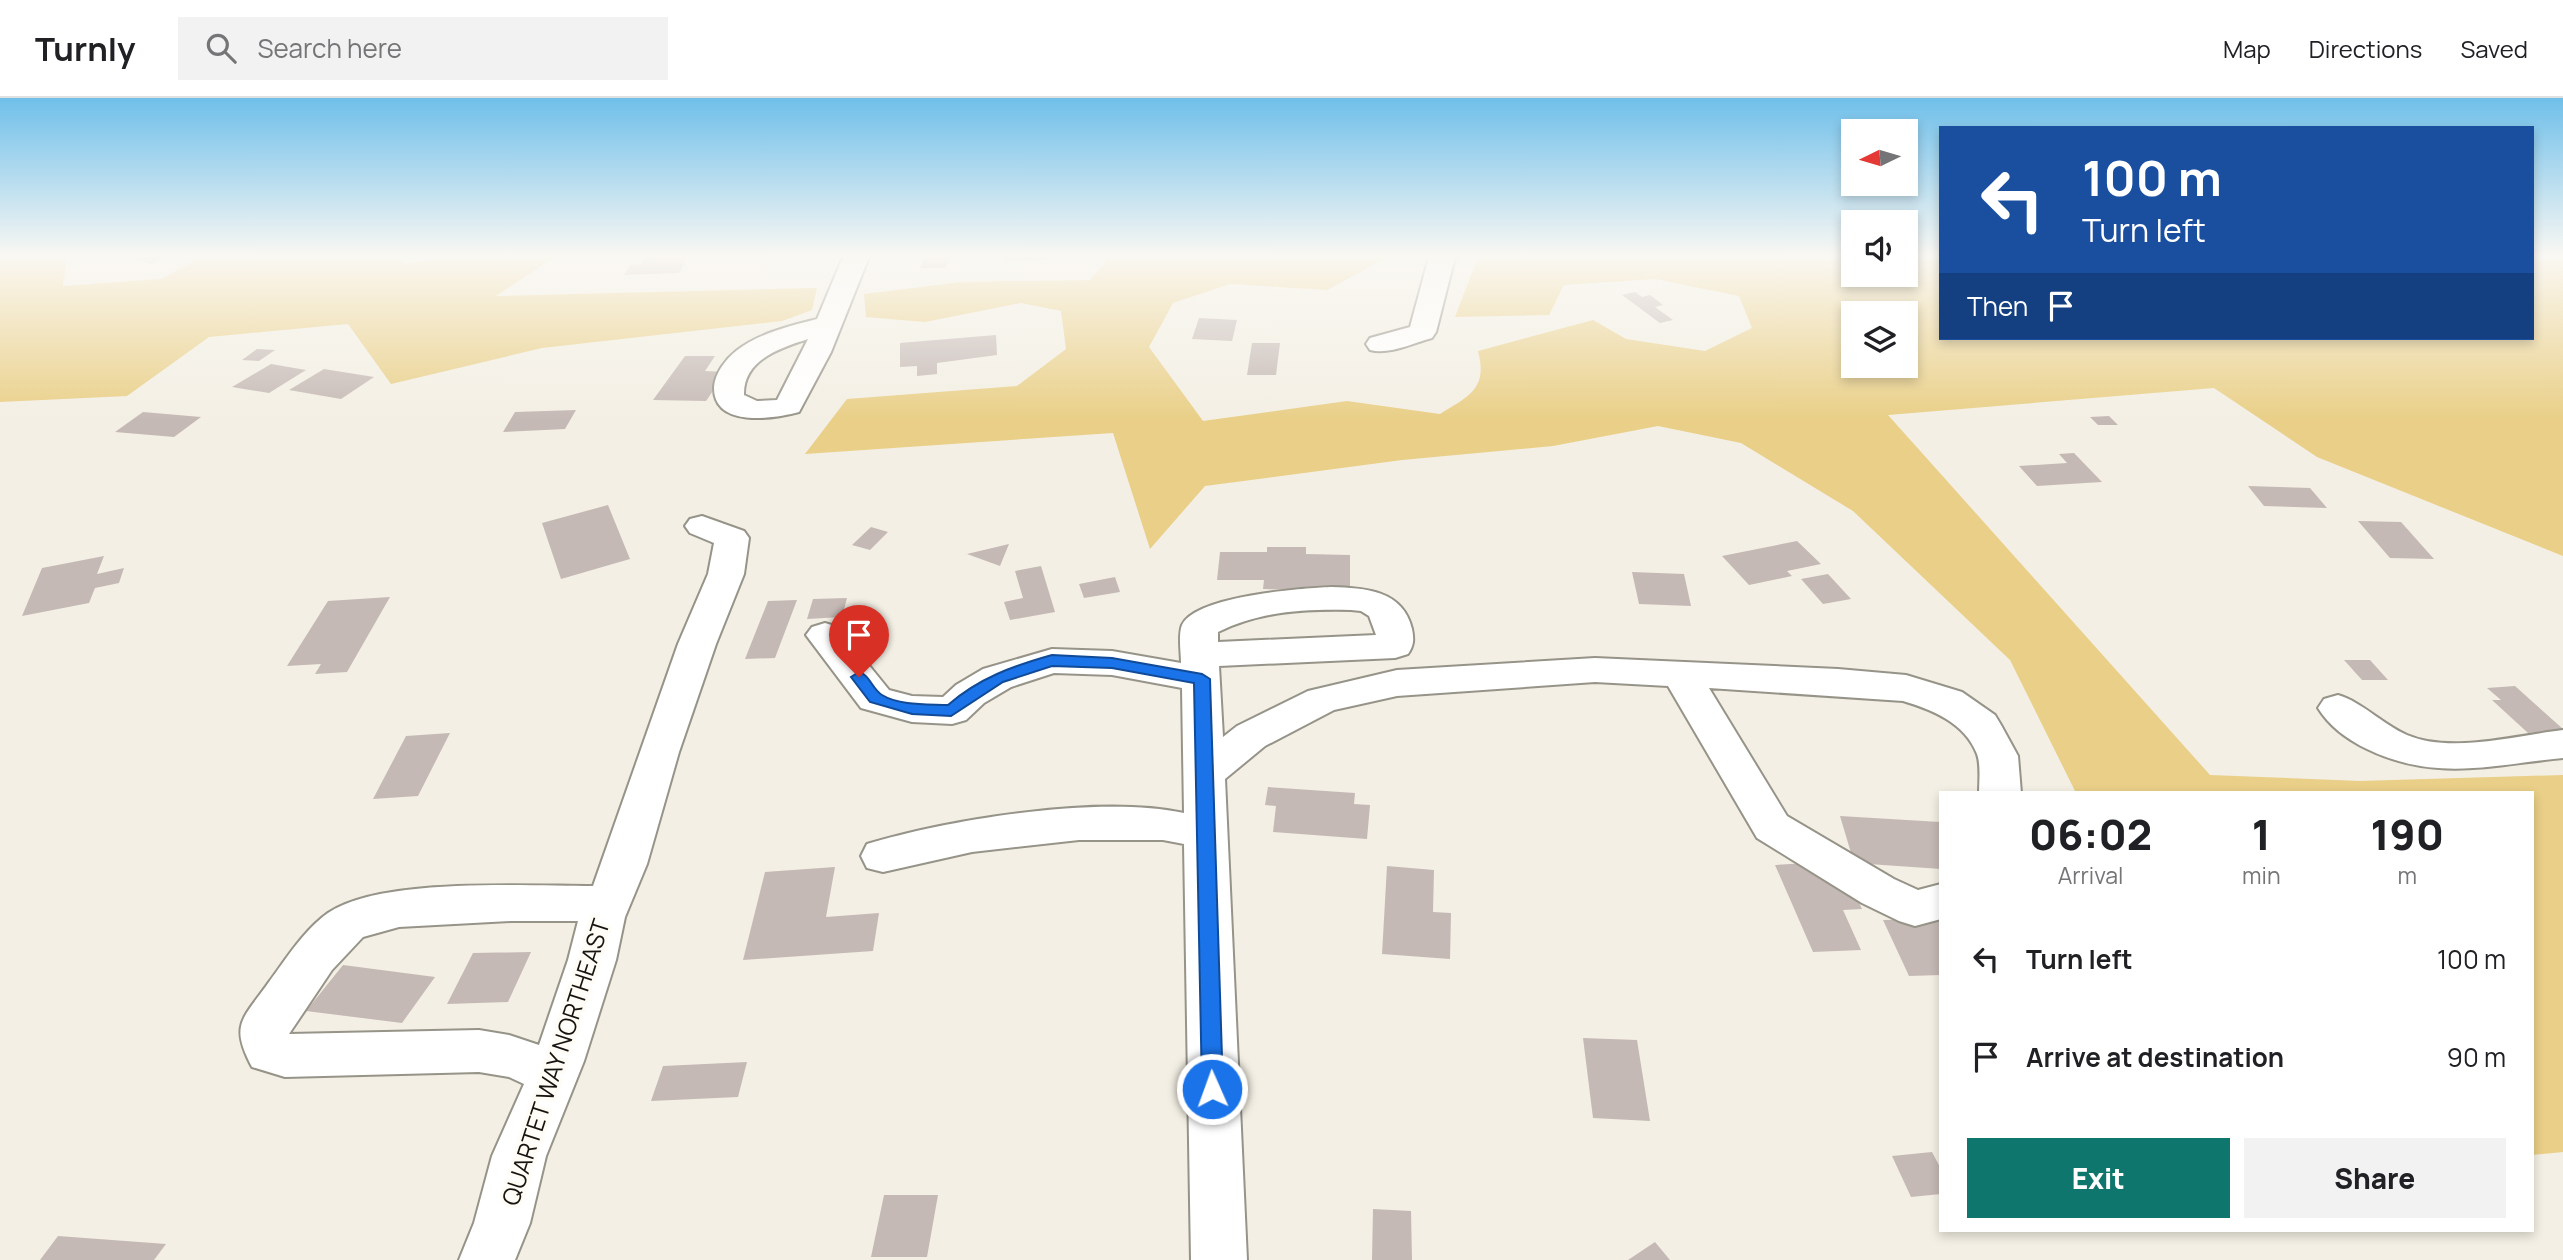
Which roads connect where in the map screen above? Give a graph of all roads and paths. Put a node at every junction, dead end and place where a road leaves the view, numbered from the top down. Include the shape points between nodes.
1 (833, 311) edge
2 (1428, 311) edge
3 (827, 325) dead end
4 (1380, 344) dead end
5 (702, 526) dead end
6 (825, 635) dead end
7 (1680, 673) junction
8 (2338, 708) dead end
9 (2563, 744) edge
10 (1204, 775) junction
11 (2000, 791) edge
12 (1205, 833) junction
13 (883, 856) dead end
14 (616, 884) junction
15 (1939, 902) edge
16 (554, 1075) junction
17 (487, 1260) edge
18 (1219, 1260) edge

1 - 3 street
2 - 4 street via 1422,332
5 - 14 street, QUARTET WAY NORTHEAST via 732,538 726,574 696,644
6 - 10 street via 875,699 912,709 951,711 997,678 1052,660 1112,663 1200,654
7 - 10 street via 1595,670 1397,683 1322,700 1287,716 1251,736
7 - 11 street via 1906,688 1948,701 1981,725 1987,735 1998,756
7 - 15 street via 1772,827 1915,908
8 - 9 street via 2371,734 2434,757
10 - 12 street
12 - 13 street via 1163,824 1079,824 972,836
12 - 18 street
14 - 16 street, QUARTET WAY NORTHEAST
14 - 16 street via 364,917 332,937 264,1028 270,1052 285,1056 498,1053 528,1061
16 - 17 street, QUARTET WAY NORTHEAST via 519,1156

